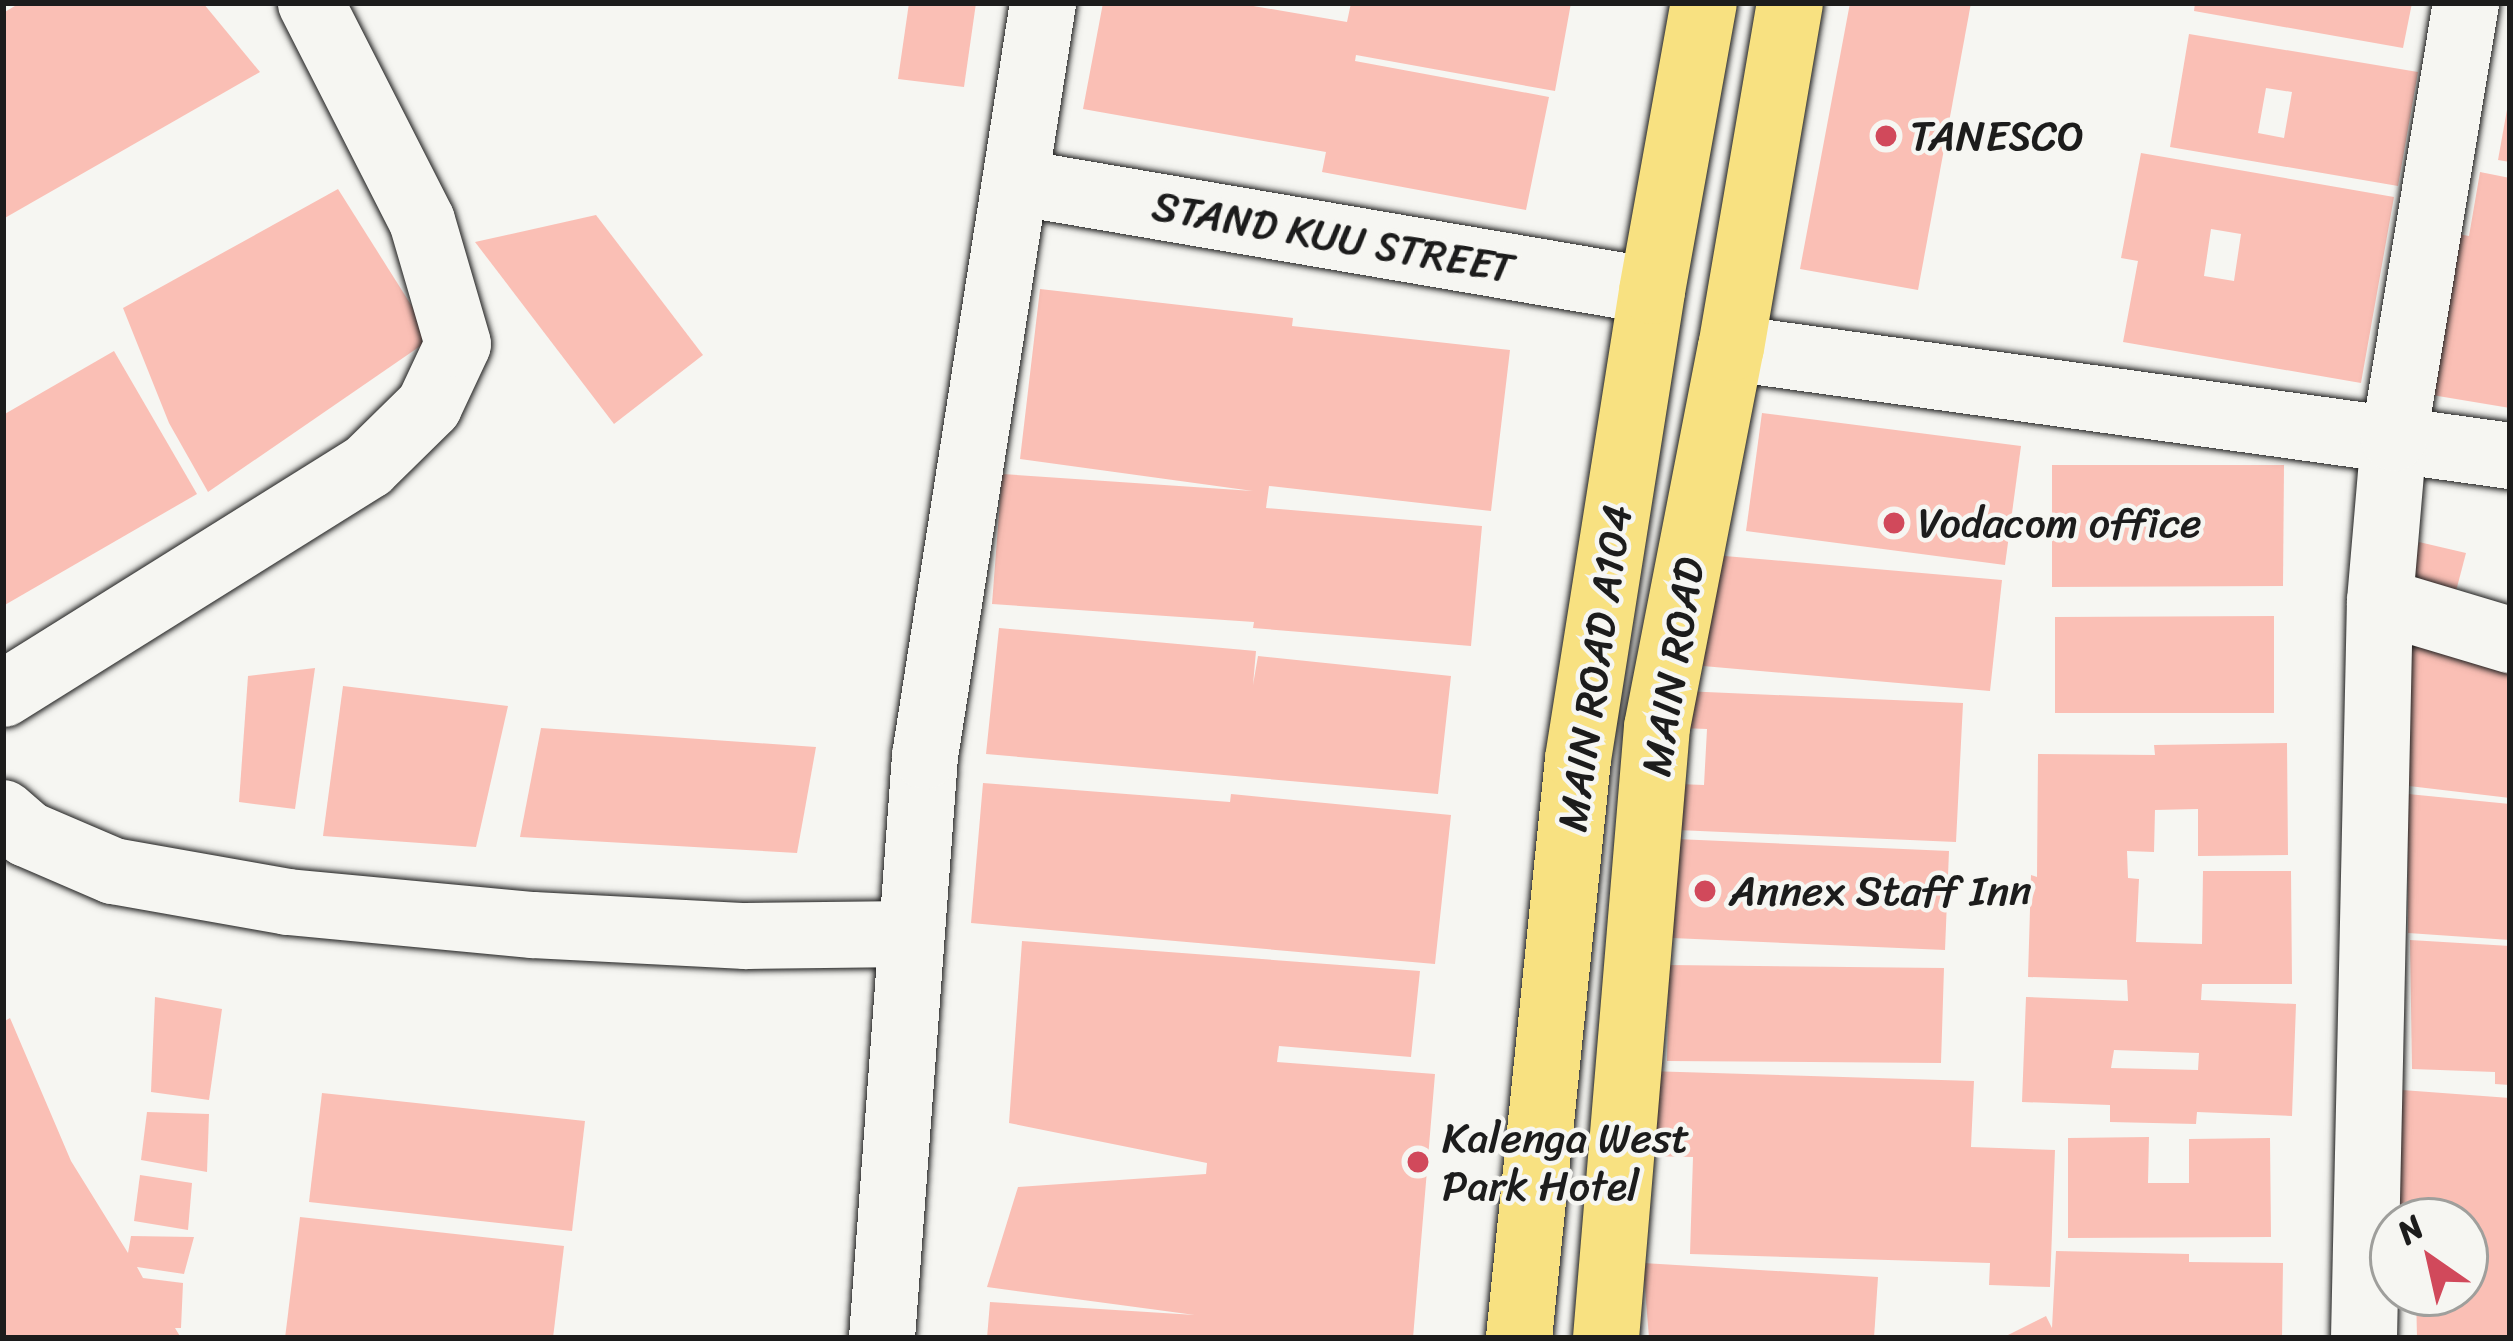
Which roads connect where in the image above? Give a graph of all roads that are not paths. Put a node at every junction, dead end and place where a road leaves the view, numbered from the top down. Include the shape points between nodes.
1 (310, 3) edge
2 (1042, 3) edge
3 (1704, 3) edge
4 (1790, 3) edge
5 (2466, 3) edge
6 (1015, 182) junction
7 (1652, 291) junction
8 (1731, 348) junction
9 (2394, 438) junction
10 (2510, 456) edge
11 (2380, 602) junction
12 (2510, 640) edge
13 (3, 694) edge
14 (3, 813) edge
15 (909, 934) junction
16 (882, 1338) edge
17 (1519, 1338) edge
18 (1606, 1338) edge
19 (2364, 1338) edge

1 - 13 street via 422,221 458,344 428,406 368,466
2 - 6 street
3 - 7 highway, MAIN ROAD A104
4 - 8 highway, MAIN ROAD
5 - 9 street
6 - 7 street, STAND KUU STREET
6 - 15 street via 925,756
7 - 17 highway, MAIN ROAD A104 via 1578,759
8 - 9 street
8 - 18 highway, MAIN ROAD via 1657,727
9 - 10 street
9 - 11 street
11 - 12 street
11 - 19 street
14 - 15 street via 27,834 113,871 288,902 627,930
15 - 16 street

